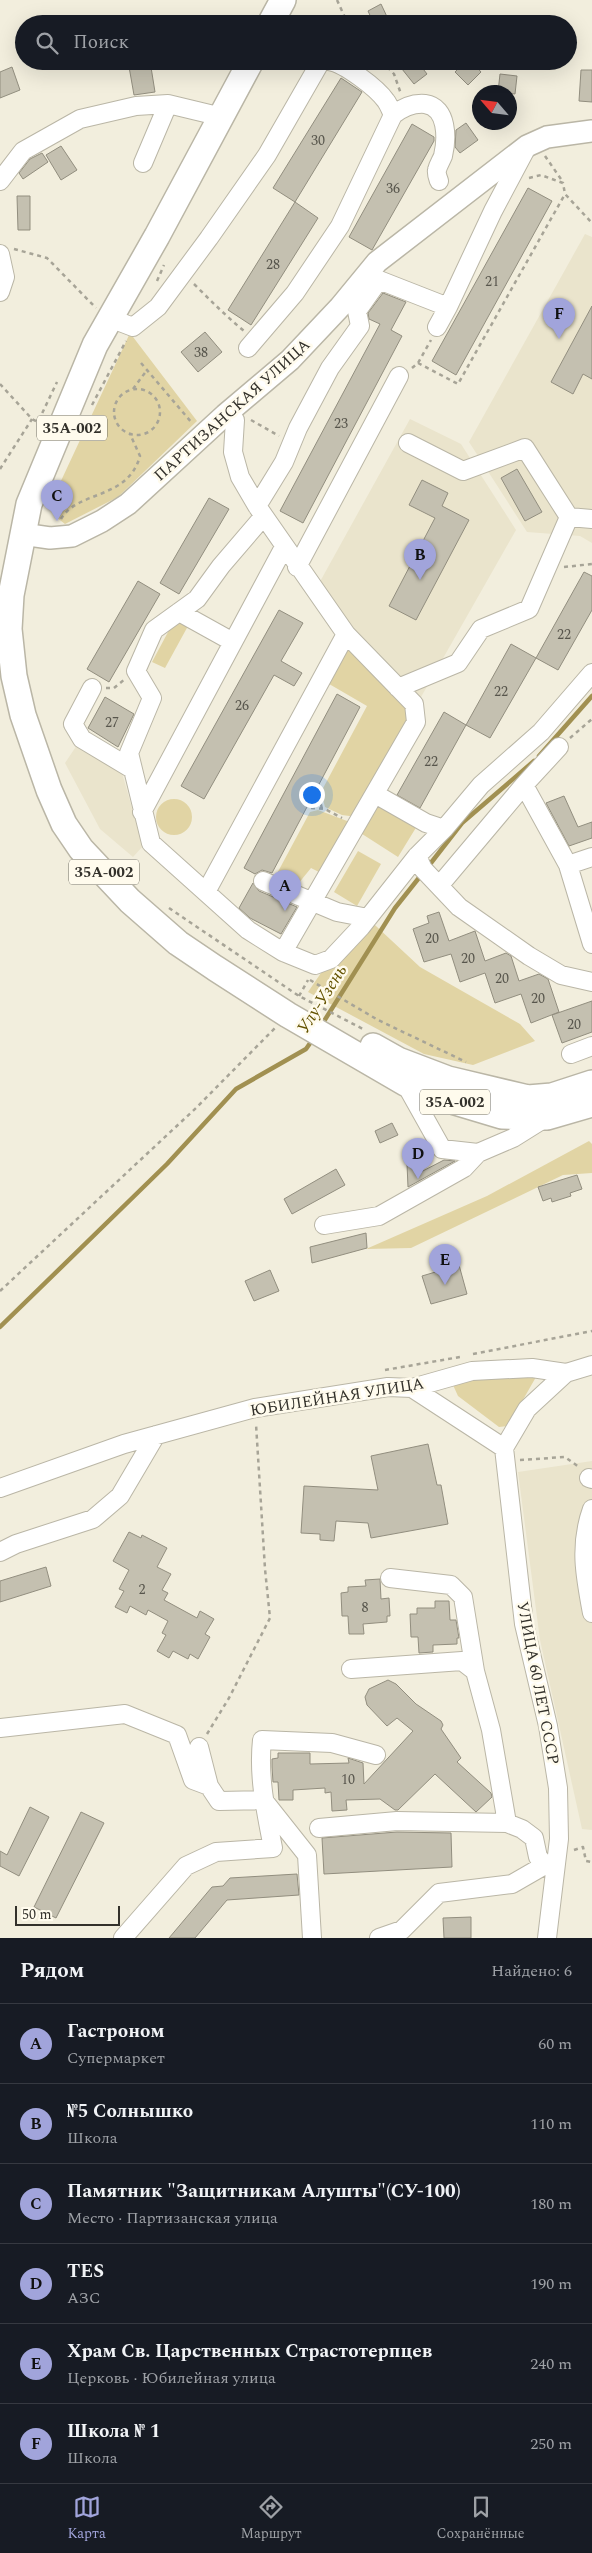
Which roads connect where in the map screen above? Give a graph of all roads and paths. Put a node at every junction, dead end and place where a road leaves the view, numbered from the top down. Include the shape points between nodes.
1 (283, 0) edge
2 (291, 0) edge
3 (337, 0) edge
4 (275, 15) edge
5 (284, 15) edge
6 (344, 15) edge
7 (246, 70) edge
8 (255, 70) edge
9 (316, 70) edge
10 (347, 70) edge
11 (390, 70) edge
12 (168, 104) junction
13 (400, 111) junction
14 (222, 116) junction
15 (592, 131) edge
16 (531, 144) junction
17 (143, 163) dead end
18 (4, 165) edge
19 (0, 181) edge
20 (439, 181) dead end
21 (563, 183) junction
22 (503, 191) junction
23 (565, 194) junction
24 (592, 223) edge
25 (8, 252) edge
26 (168, 258) dead end
27 (155, 284) dead end
28 (196, 286) dead end
29 (0, 292) edge
30 (448, 307) junction
31 (97, 309) dead end
32 (126, 325) junction
33 (437, 328) joint
34 (252, 344) joint
35 (142, 363) dead end
36 (418, 363) junction
37 (147, 370) junction
38 (399, 376) joint
39 (0, 384) edge
40 (134, 390) junction
41 (90, 409) dead end
42 (228, 412) junction
43 (198, 425) dead end
44 (130, 434) junction
45 (291, 443) junction
46 (408, 443) dead end
47 (0, 469) edge
48 (260, 512) junction
49 (569, 517) junction
50 (592, 519) edge
51 (35, 536) junction
52 (284, 547) junction
53 (592, 564) edge
54 (297, 567) junction
55 (547, 568) junction
56 (179, 612) junction
57 (10, 633) edge
58 (346, 634) junction
59 (233, 642) junction
60 (136, 671) junction
61 (592, 673) edge
62 (92, 688) joint
63 (398, 688) junction
64 (592, 719) edge
65 (559, 747) joint
66 (132, 769) junction
67 (524, 784) junction
68 (374, 794) junction
69 (319, 796) dead end
70 (311, 808) dead end
71 (322, 809) junction
72 (142, 812) junction
73 (358, 822) junction
74 (444, 829) junction
75 (592, 857) edge
76 (568, 865) junction
77 (422, 866) junction
78 (263, 881) dead end
79 (439, 886) junction
80 (206, 892) junction
81 (312, 902) junction
82 (162, 903) dead end
83 (368, 918) junction
84 (592, 944) edge
85 (284, 952) junction
86 (312, 972) junction
87 (592, 982) edge
88 (305, 984) dead end
89 (302, 1009) junction
90 (334, 1027) junction
91 (592, 1046) edge
92 (571, 1054) dead end
93 (458, 1058) dead end
94 (406, 1083) junction
95 (592, 1083) edge
96 (592, 1104) edge
97 (547, 1117) junction
98 (478, 1153) junction
99 (324, 1225) dead end
100 (0, 1291) edge
101 (592, 1331) edge
102 (592, 1366) edge
103 (380, 1371) dead end
104 (566, 1373) junction
105 (412, 1388) junction
106 (255, 1408) junction
107 (156, 1435) junction
108 (505, 1454) junction
109 (591, 1478) edge
110 (0, 1488) edge
111 (592, 1508) edge
112 (0, 1552) edge
113 (390, 1578) dead end
114 (592, 1613) edge
115 (351, 1668) dead end
116 (475, 1671) junction
117 (0, 1728) edge
118 (199, 1747) joint
119 (376, 1755) dead end
120 (209, 1786) junction
121 (264, 1800) junction
122 (507, 1822) junction
123 (318, 1828) dead end
124 (574, 1858) dead end
125 (592, 1862) edge
126 (550, 1865) junction
127 (123, 1938) edge
128 (312, 1938) edge
129 (379, 1938) edge
130 (547, 1938) edge

1 - 4 highway
2 - 5 highway
3 - 6 path
7 - 14 highway
8 - 32 highway, 35А-002
9 - 32 street via 267,155 158,307
10 - 13 street
11 - 13 path via 394,74
12 - 14 street
12 - 17 street
12 - 18 street via 136,106 80,119
13 - 20 street via 420,103 432,105 438,112 446,136 436,171
13 - 34 street via 340,226 294,293
14 - 51 highway via 95,344 29,504
15 - 16 main road, ПАРТИЗАНСКАЯ УЛИЦА via 547,137
16 - 21 path
16 - 22 street
16 - 42 main road, ПАРТИЗАНСКАЯ УЛИЦА via 377,262 290,360
18 - 19 street
21 - 22 path via 541,175 531,176 524,183
21 - 23 path
22 - 30 street
23 - 24 path
23 - 36 path via 458,384
25 - 29 street
25 - 31 path via 47,258
26 - 27 path
28 - 34 path
30 - 33 street
30 - 45 street via 379,280 357,311 360,326 330,368
32 - 41 path
32 - 51 highway, 35А-002 via 62,452 42,504
33 - 36 path
35 - 37 path
36 - 38 path
37 - 40 path
37 - 43 path via 191,422
38 - 54 street
39 - 47 path via 32,420
40 - 44 path via 120,397 115,411 119,425
40 - 44 path via 148,392 160,410 152,430 145,434
42 - 45 path
42 - 48 street via 235,420 233,452 240,477
42 - 51 main road, ПАРТИЗАНСКАЯ УЛИЦА via 128,504 102,521 72,536
44 - 51 path via 140,456 136,470 116,487 66,511
45 - 48 street
46 - 49 street via 463,472 525,448
48 - 52 street
48 - 56 street via 197,598
49 - 50 street
49 - 55 street
51 - 57 highway, 35А-002
52 - 54 street
52 - 59 street
53 - 55 path
54 - 58 street
55 - 63 street via 529,609 481,629 458,663
56 - 59 street
56 - 60 street via 154,630
57 - 89 highway, 35А-002 via 23,715 49,790 64,824 81,849 130,901 178,943
58 - 63 street
58 - 80 street
59 - 72 street
60 - 62 path via 114,688
60 - 66 street via 152,698 129,753
61 - 74 street via 541,732 481,785
62 - 66 street via 73,724 82,739
63 - 68 street via 414,704 416,722
64 - 65 path
65 - 67 street
66 - 72 street
67 - 76 street
67 - 79 street
68 - 73 street
68 - 74 street via 426,823
69 - 71 path
70 - 71 path
71 - 73 path
72 - 80 street via 151,843
73 - 81 street
74 - 77 street
75 - 76 street
76 - 84 street
77 - 79 street
77 - 83 street
78 - 81 street
79 - 87 street via 459,907 529,956 561,975
80 - 85 street via 248,930
81 - 83 street via 337,912
81 - 85 street
82 - 89 path
83 - 86 street via 331,959
85 - 86 street
86 - 93 path via 378,1020
88 - 89 path
89 - 90 highway, 35А-002
89 - 90 path
89 - 100 path
90 - 94 highway, 35А-002
90 - 95 highway, 35А-002 via 448,1080 528,1098 552,1096
91 - 92 street
94 - 97 highway, 35А-002 via 502,1116
94 - 98 street via 442,1148
96 - 97 highway, 35А-002
97 - 98 street via 514,1138
98 - 99 street via 464,1168 379,1216
101 - 103 path
102 - 104 street, ЮБИЛЕЙНАЯ УЛИЦА
104 - 105 street, ЮБИЛЕЙНАЯ УЛИЦА via 532,1368 472,1371
104 - 108 street via 527,1408
105 - 106 street, ЮБИЛЕЙНАЯ УЛИЦА via 388,1387
105 - 108 street
106 - 107 street, ЮБИЛЕЙНАЯ УЛИЦА
106 - 118 path via 270,1618
107 - 110 street, ЮБИЛЕЙНАЯ УЛИЦА
107 - 112 street via 120,1496 93,1519
108 - 109 path via 565,1457
108 - 126 street, УЛИЦА 60 ЛЕТ СССР via 524,1624 548,1726 558,1788 559,1839
111 - 114 street via 584,1532
113 - 116 street via 451,1586 463,1597
115 - 116 street via 462,1662
116 - 122 street via 491,1730
117 - 120 street via 125,1714 177,1735 193,1780
118 - 120 street
119 - 121 street via 332,1743 262,1740 260,1762
120 - 121 street via 219,1800
121 - 127 street via 273,1848 216,1852 186,1866
121 - 128 street via 307,1855
122 - 123 street via 397,1821
122 - 126 street via 534,1838 538,1857
124 - 125 path via 574,1849 583,1847 586,1861
126 - 129 street via 512,1884 439,1893 402,1930
126 - 130 street, УЛИЦА 60 ЛЕТ СССР

